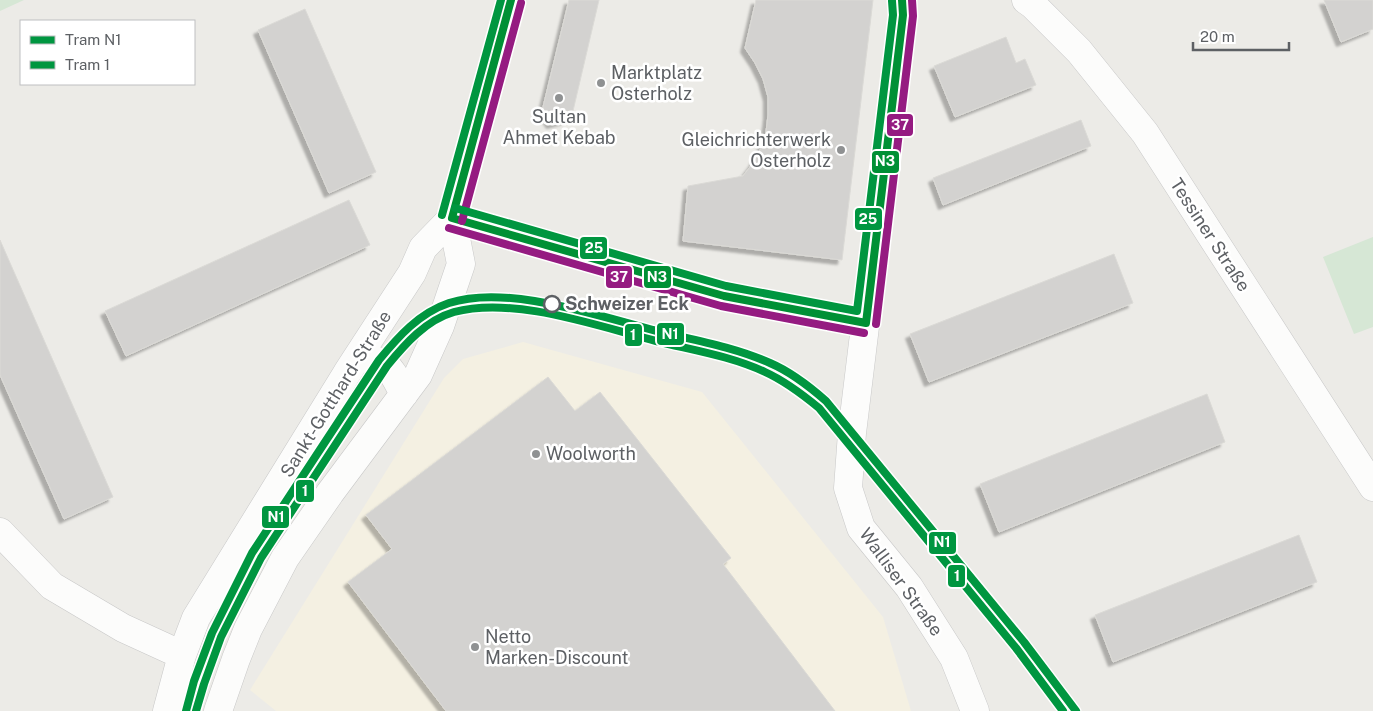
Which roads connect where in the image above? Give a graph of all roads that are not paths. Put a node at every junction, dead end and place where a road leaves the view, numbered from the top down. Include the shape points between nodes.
1 (511, 0) edge
2 (902, 0) edge
3 (1026, 0) edge
4 (452, 218) junction
5 (866, 323) junction
6 (358, 356) junction
7 (404, 394) junction
8 (1373, 487) edge
9 (0, 532) edge
10 (182, 655) junction
11 (167, 711) edge
12 (218, 711) edge
13 (975, 711) edge

1 - 4 street, Sankt-Gotthard-Straße
2 - 5 street, Walliser Straße
3 - 8 street, Tessiner Straße via 1078,51 1145,133
4 - 5 street via 724,296
4 - 6 street, Sankt-Gotthard-Straße via 423,248 412,273
4 - 7 street, Sankt-Gotthard-Straße via 461,264 440,326 418,375
5 - 13 street, Walliser Straße via 848,488 855,513 861,528 909,587 954,658
6 - 7 street via 379,360 391,370
6 - 10 street, Sankt-Gotthard-Straße via 196,618
7 - 12 street, Sankt-Gotthard-Straße via 285,558 248,629
9 - 10 street via 52,586 123,628
10 - 11 street, Sankt-Gotthard-Straße

